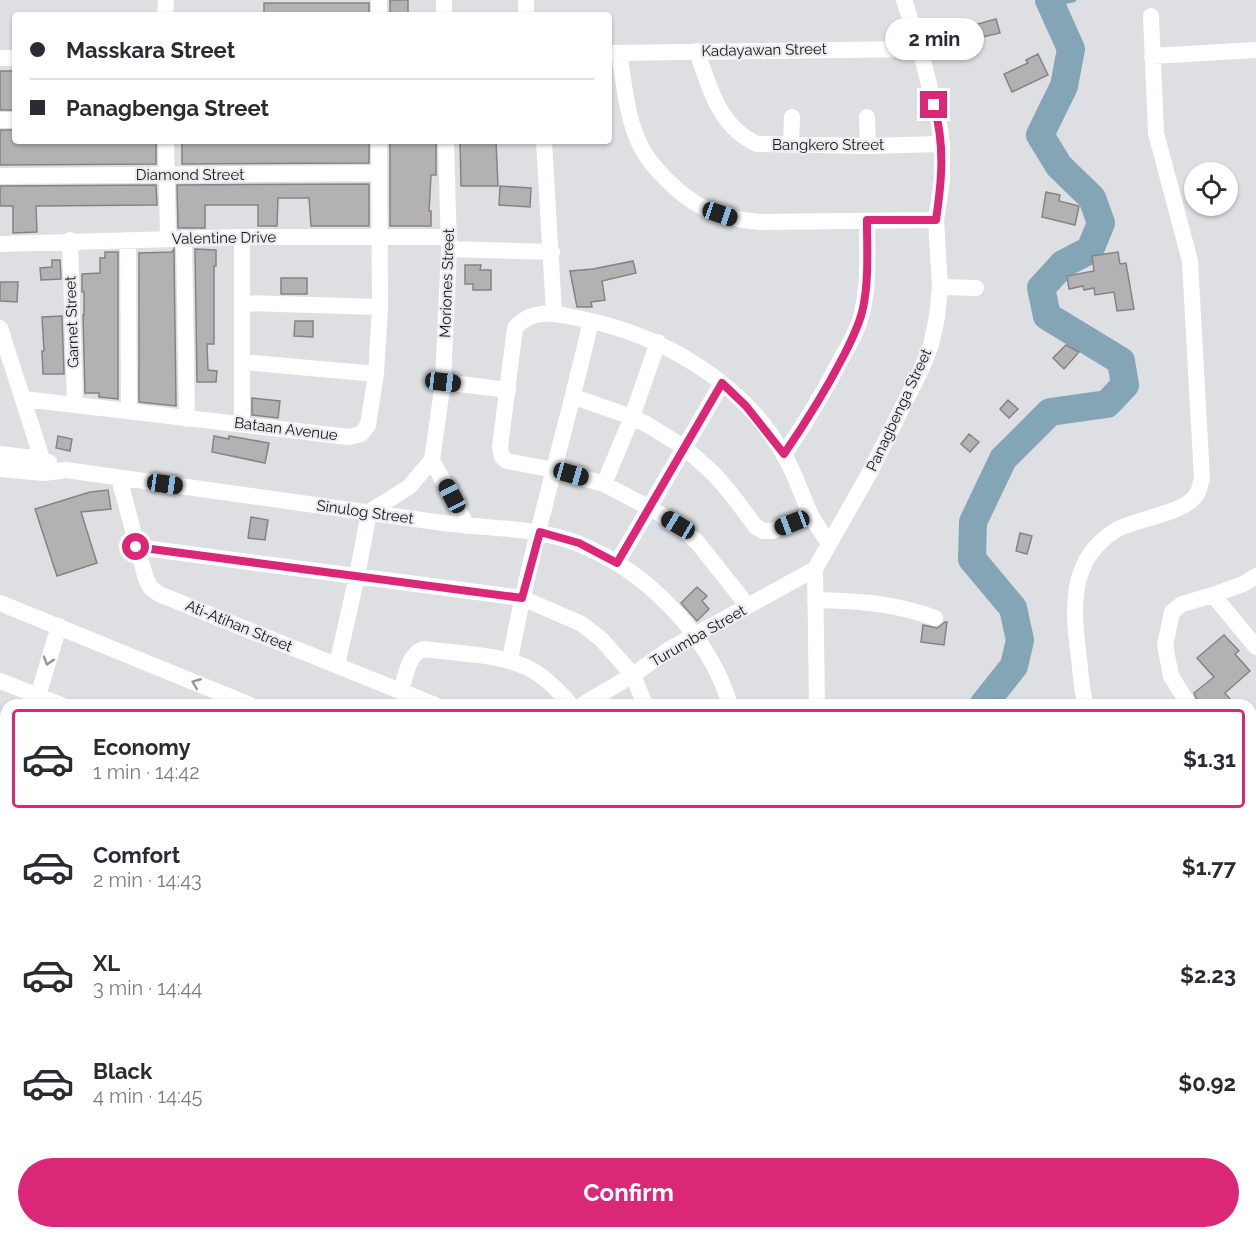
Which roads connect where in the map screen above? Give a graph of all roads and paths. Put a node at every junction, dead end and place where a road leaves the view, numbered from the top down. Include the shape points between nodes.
1 (904, 0) edge
2 (1151, 16) dead end
3 (920, 49) junction
4 (1256, 50) edge
5 (697, 51) junction
6 (614, 53) edge
7 (1152, 56) junction
8 (792, 117) dead end
9 (867, 117) dead end
10 (166, 144) edge
11 (379, 144) edge
12 (446, 144) edge
13 (544, 144) edge
14 (942, 144) junction
15 (791, 145) junction
16 (868, 146) junction
17 (379, 173) junction
18 (0, 176) edge
19 (166, 176) junction
20 (867, 220) junction
21 (936, 220) junction
22 (242, 237) junction
23 (379, 237) junction
24 (176, 238) junction
25 (70, 240) junction
26 (128, 240) junction
27 (449, 243) junction
28 (0, 244) edge
29 (552, 252) junction
30 (940, 287) junction
31 (976, 288) dead end
32 (243, 303) junction
33 (380, 306) junction
34 (554, 313) junction
35 (591, 321) junction
36 (0, 328) edge
37 (658, 342) junction
38 (243, 362) junction
39 (376, 374) junction
40 (443, 382) junction
41 (722, 383) junction
42 (507, 390) junction
43 (574, 397) junction
44 (24, 399) junction
45 (75, 405) junction
46 (129, 411) junction
47 (632, 417) junction
48 (188, 418) junction
49 (242, 424) junction
50 (685, 448) junction
51 (0, 454) edge
52 (784, 454) junction
53 (432, 460) junction
54 (43, 466) junction
55 (0, 469) edge
56 (554, 470) junction
57 (119, 478) junction
58 (604, 484) junction
59 (650, 508) junction
60 (369, 512) junction
61 (812, 516) junction
62 (467, 526) junction
63 (540, 532) junction
64 (829, 544) junction
65 (136, 547) junction
66 (617, 563) junction
67 (815, 569) junction
68 (357, 576) junction
69 (1256, 576) edge
70 (1213, 596) junction
71 (522, 598) junction
72 (815, 600) junction
73 (0, 603) edge
74 (748, 606) junction
75 (935, 618) dead end
76 (59, 626) junction
77 (696, 635) junction
78 (1256, 647) edge
79 (510, 660) junction
80 (337, 665) junction
81 (633, 675) junction
82 (0, 681) edge
83 (401, 691) junction
84 (38, 696) junction
85 (46, 699) edge
86 (235, 699) edge
87 (420, 699) edge
88 (566, 699) edge
89 (592, 699) edge
90 (643, 699) edge
91 (728, 699) edge
92 (817, 699) edge
93 (1085, 699) edge
94 (1185, 699) edge

1 - 3 street, Panagbenga Street
2 - 7 street
3 - 5 street, Kadayawan Street
3 - 14 street, Panagbenga Street
4 - 7 street
5 - 6 street, Kadayawan Street
5 - 15 street, Bangkero Street via 712,96 743,138 757,144
6 - 20 street via 637,140 676,190 706,209 734,219
7 - 93 street via 1156,134 1190,261 1202,479 1198,494 1188,504 1118,529 1089,557 1078,580 1074,618
8 - 15 street
9 - 16 street
10 - 19 street
11 - 17 street, Bataan Avenue
12 - 27 street, Moriones Street
13 - 29 street
14 - 16 street, Bangkero Street
14 - 21 street, Panagbenga Street
15 - 16 street, Bangkero Street
17 - 19 street, Diamond Street
17 - 23 street, Bataan Avenue
18 - 19 street, Diamond Street
19 - 24 street
20 - 21 street
20 - 52 street via 863,311 832,378
21 - 30 street, Panagbenga Street
22 - 23 street, Valentine Drive
22 - 24 street, Valentine Drive
22 - 32 street
23 - 27 street, Valentine Drive
23 - 33 street, Bataan Avenue
24 - 26 street, Valentine Drive
24 - 48 street
25 - 26 street, Valentine Drive
25 - 28 street, Valentine Drive
25 - 45 street, Garnet Street
26 - 46 street
27 - 29 street, Valentine Drive
27 - 40 street, Moriones Street
29 - 34 street
30 - 31 street
30 - 64 street, Panagbenga Street via 931,345 920,372
32 - 33 street
32 - 38 street
33 - 39 street, Bataan Avenue
34 - 35 street
34 - 42 street via 523,318 514,328
35 - 37 street
35 - 43 street
36 - 44 street
37 - 41 street
37 - 47 street
38 - 39 street
38 - 49 street
39 - 49 street, Bataan Avenue via 368,425 361,434 349,437
40 - 42 street
40 - 53 street, Moriones Street
41 - 50 street
41 - 52 street
42 - 56 street via 502,457
43 - 47 street
43 - 56 street
44 - 45 street, Bataan Avenue
44 - 54 street
45 - 46 street, Bataan Avenue
46 - 48 street, Bataan Avenue
47 - 50 street
47 - 58 street
48 - 49 street, Bataan Avenue
50 - 59 street
50 - 61 street via 726,488 756,527 772,531
51 - 54 street
52 - 61 street
53 - 60 street via 409,487
53 - 62 street
54 - 55 street
54 - 57 street, Sinulog Street
56 - 58 street
56 - 63 street
57 - 60 street, Sinulog Street
57 - 65 street, Ati-Atihan Street
58 - 59 street
59 - 66 street
59 - 74 street via 697,542
60 - 62 street, Sinulog Street
60 - 68 street
61 - 64 street
62 - 63 street, Sinulog Street
63 - 66 street, Sinulog Street via 579,543
63 - 71 street
64 - 67 street, Panagbenga Street
65 - 68 street
65 - 80 street, Ati-Atihan Street via 146,579 159,594
66 - 77 street, Sinulog Street via 668,602
67 - 72 street, Panagbenga Street
67 - 74 street, Turumba Street
68 - 71 street
68 - 80 street
69 - 70 street
70 - 78 street
70 - 94 street via 1182,604 1172,612 1167,628 1165,645 1171,676
71 - 79 street
71 - 81 street via 582,624
72 - 75 street via 889,604
72 - 92 street, Panagbenga Street
73 - 76 street
74 - 77 street, Turumba Street
76 -> 84 street
86 -> 76 street
77 - 81 street, Turumba Street
77 - 91 street, Sinulog Street
79 - 83 street via 423,649 409,663
79 - 88 street via 536,672
80 - 83 street, Ati-Atihan Street
81 - 89 street, Turumba Street
81 - 90 street
82 - 84 street
83 - 87 street, Ati-Atihan Street
84 - 85 street

